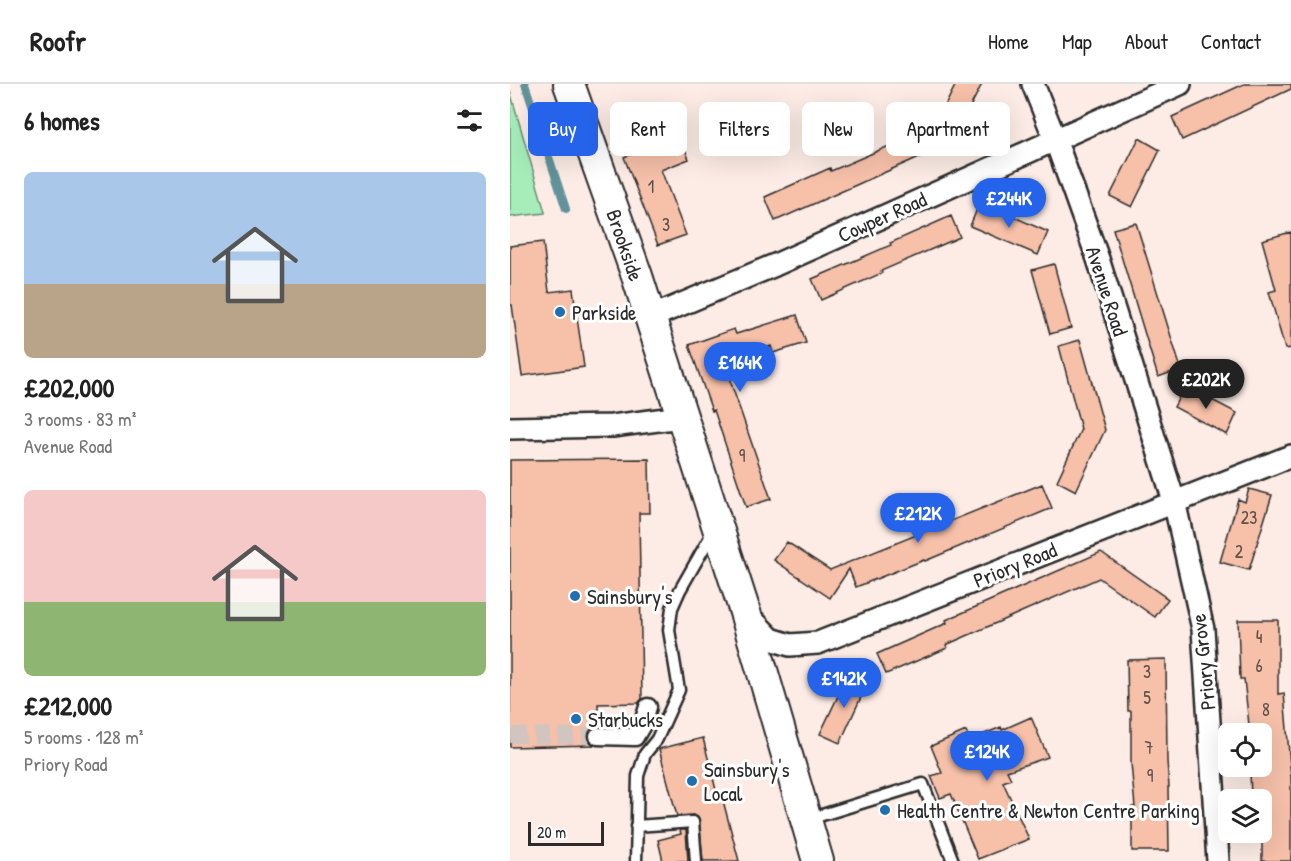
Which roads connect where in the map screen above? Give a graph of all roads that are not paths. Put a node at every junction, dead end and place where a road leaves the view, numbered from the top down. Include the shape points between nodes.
1 (568, 84) edge
2 (1033, 84) edge
3 (1180, 84) edge
4 (1055, 139) junction
5 (650, 318) junction
6 (681, 417) junction
7 (510, 428) edge
8 (1291, 456) edge
9 (1174, 501) junction
10 (716, 526) junction
11 (745, 612) junction
12 (648, 707) dead end
13 (598, 736) tunnel mouth
14 (806, 820) junction
15 (636, 826) junction
16 (636, 861) edge
17 (696, 861) edge
18 (818, 861) edge
19 (953, 861) edge
20 (1218, 861) edge

1 - 5 main road, Brookside
2 - 4 street, Avenue Road
3 - 4 street, Cowper Road
4 - 5 street, Cowper Road
4 - 9 street, Avenue Road via 1098,259
5 - 6 main road, Brookside
6 - 7 street via 612,426
6 - 10 main road, Brookside
8 - 9 street, Priory Road
9 - 11 street, Priory Road via 818,643 790,645 771,639
9 - 20 street, Priory Grove via 1203,629
10 - 11 main road, Brookside
10 - 15 lane via 672,608 669,630 680,690 657,740 645,754 638,776
11 - 14 main road, Brookside
12 - 13 street via 635,737
14 - 18 main road, Brookside
14 - 19 lane via 923,784
15 - 16 lane
15 - 17 lane via 693,822

